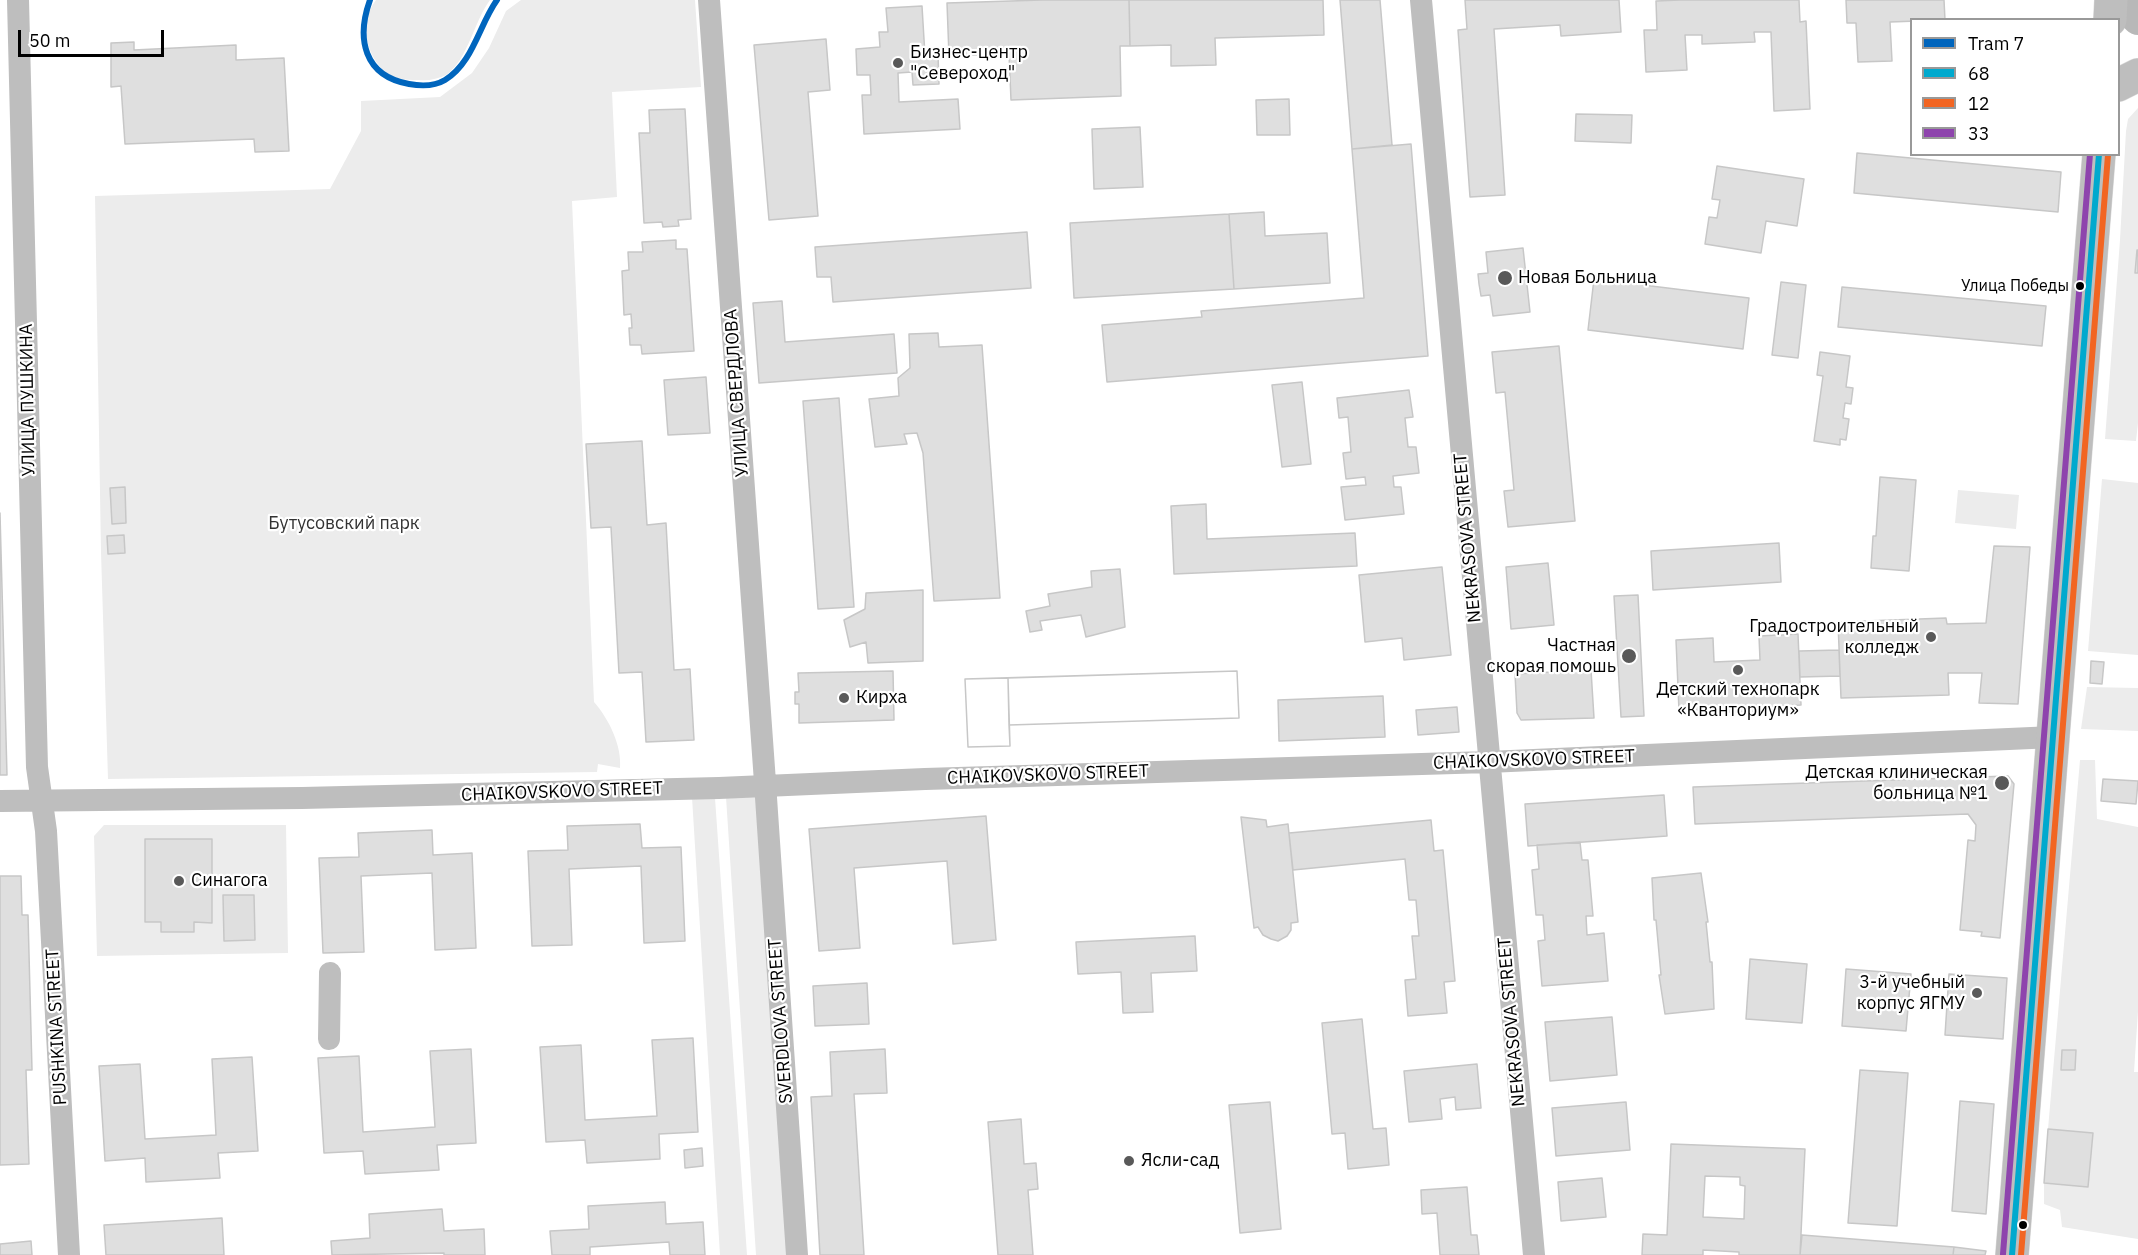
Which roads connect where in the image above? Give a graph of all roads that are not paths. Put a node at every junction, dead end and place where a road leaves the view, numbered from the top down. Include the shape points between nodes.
1 (18, 0) edge
2 (709, 0) edge
3 (1421, 0) edge
4 (2111, 0) edge
5 (2120, 0) edge
6 (2110, 18) edge
7 (2138, 19) edge
8 (2138, 75) edge
9 (2120, 84) edge
10 (2099, 156) edge
11 (2054, 737) junction
12 (1488, 762) junction
13 (765, 786) junction
14 (42, 800) junction
15 (0, 801) edge
16 (330, 973) dead end
17 (329, 1039) dead end
18 (69, 1255) edge
19 (797, 1255) edge
20 (1534, 1255) edge
21 (2012, 1255) edge

1 - 14 street, УЛИЦА ПУШКИНА via 37,767
2 - 13 street, УЛИЦА СВЕРДЛОВА
3 - 12 street, NEKRASOVA STREET
4 - 6 main road
5 - 7 main road
8 - 9 main road
10 - 11 main road
11 - 12 street, CHAIKOVSKOVO STREET
11 - 21 main road
12 - 13 street, CHAIKOVSKOVO STREET
12 - 20 street, NEKRASOVA STREET
13 - 14 street, CHAIKOVSKOVO STREET via 313,798
13 - 19 street, SVERDLOVA STREET
14 - 15 street, CHAIKOVSKOVO STREET
14 - 18 street, PUSHKINA STREET
16 - 17 street

